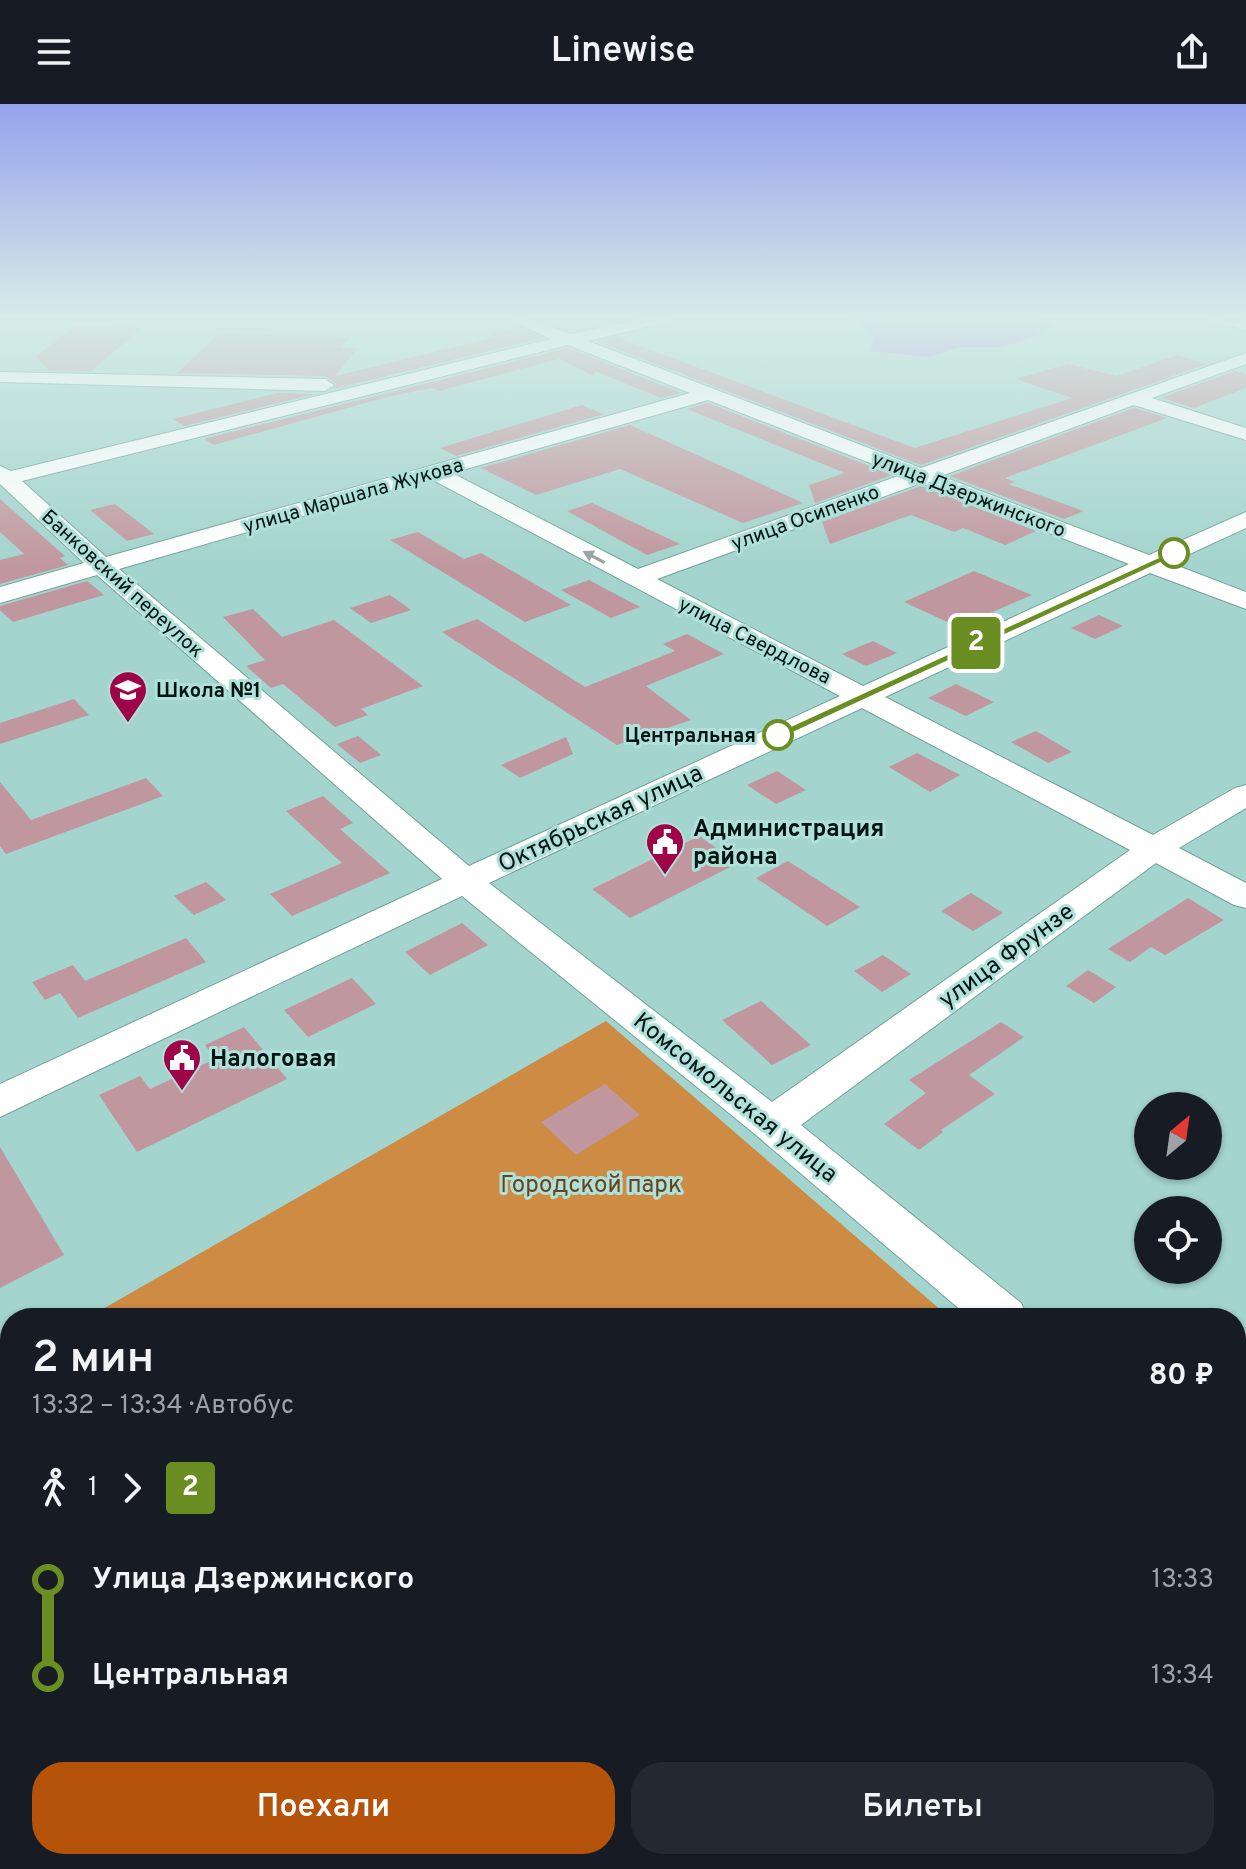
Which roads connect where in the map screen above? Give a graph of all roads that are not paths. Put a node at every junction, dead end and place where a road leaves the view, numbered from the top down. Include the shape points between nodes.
1 (313, 400) edge
2 (685, 400) edge
3 (724, 400) edge
4 (1130, 400) edge
5 (1138, 400) edge
6 (1246, 434) edge
7 (433, 472) junction
8 (4, 475) edge
9 (921, 476) junction
10 (1246, 519) edge
11 (1151, 564) junction
12 (101, 566) junction
13 (635, 579) junction
14 (0, 595) edge
15 (1246, 601) edge
16 (863, 695) junction
17 (1246, 795) edge
18 (1155, 848) junction
19 (465, 881) junction
20 (1246, 897) edge
21 (0, 1102) edge
22 (771, 1124) junction
23 (992, 1308) edge

1 - 8 street
2 - 7 street, улица Маршала Жукова
3 - 9 street, улица Дзержинского
4 - 9 street, улица Осипенко
5 - 6 street
7 - 12 street, улица Маршала Жукова
13 -> 7 street, улица Свердлова
8 - 12 street, Банковский переулок
9 - 11 street, улица Дзержинского
9 - 13 street, улица Осипенко
10 - 11 street, Октябрьская улица
11 - 15 street, улица Дзержинского
11 - 16 street, Октябрьская улица
12 - 14 street, улица Маршала Жукова
12 - 19 street, Банковский переулок
13 - 16 street, улица Свердлова
16 - 18 street, улица Свердлова
16 - 19 street, Октябрьская улица
17 - 18 street, улица Фрунзе
18 - 20 street, улица Свердлова
18 - 22 street, улица Фрунзе
19 - 21 street, Октябрьская улица
19 - 22 street, Комсомольская улица
22 - 23 street, Комсомольская улица

